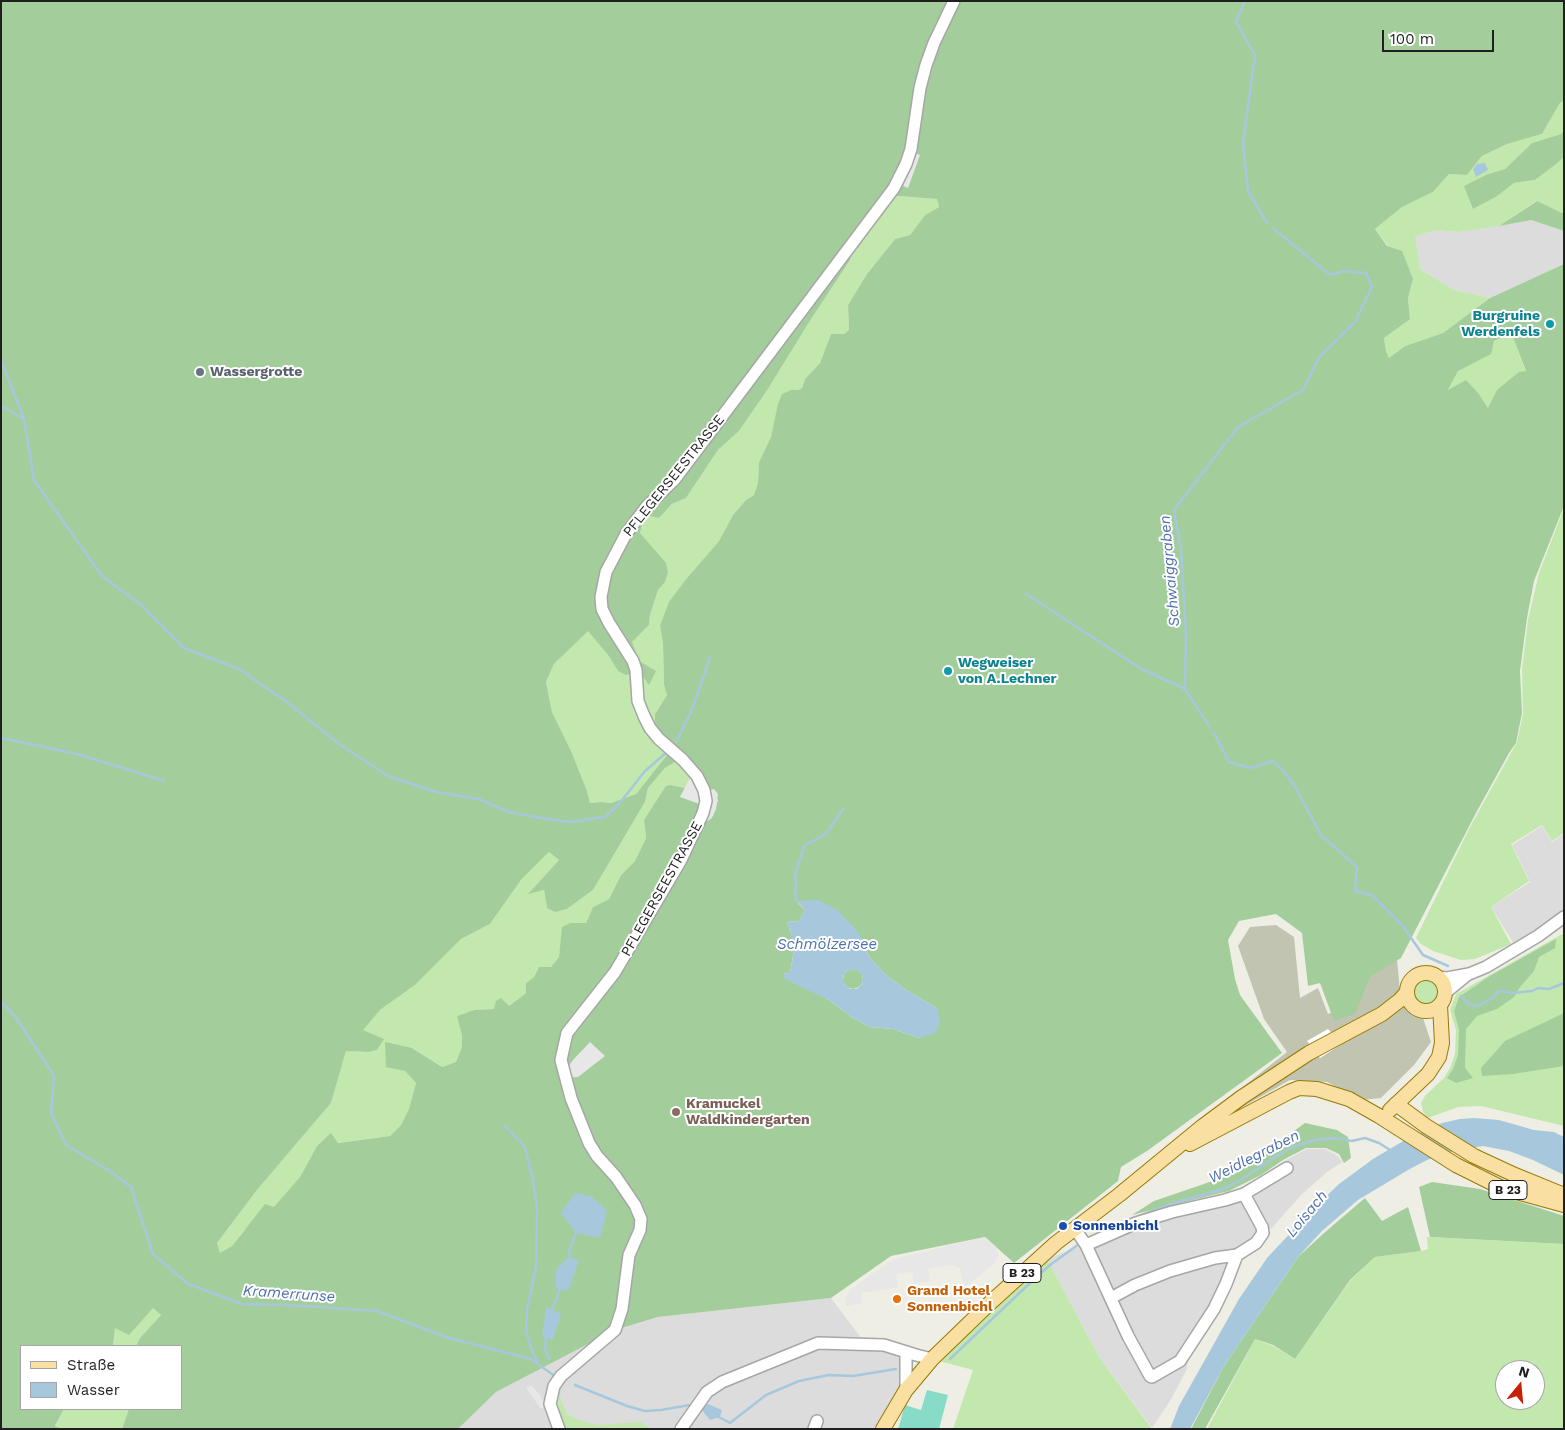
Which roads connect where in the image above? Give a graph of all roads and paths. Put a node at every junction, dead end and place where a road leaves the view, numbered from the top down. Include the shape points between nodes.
1 (954, 1) edge
2 (1564, 917) edge
3 (1469, 974) junction
4 (1438, 977) junction
5 (1407, 992) junction
6 (1442, 999) junction
7 (1419, 1009) junction
8 (1382, 1014) junction
9 (1442, 1035) junction
10 (1416, 1085) junction
11 (1396, 1104) junction
12 (1423, 1124) junction
13 (1408, 1134) junction
14 (1167, 1156) junction
15 (1287, 1168) dead end
16 (1244, 1194) junction
17 (1564, 1195) edge
18 (1564, 1205) edge
19 (1074, 1228) junction
20 (1086, 1245) junction
21 (1237, 1255) junction
22 (1111, 1298) junction
23 (906, 1352) junction
24 (932, 1359) junction
25 (906, 1390) junction
26 (555, 1427) edge
27 (681, 1429) edge
28 (884, 1429) edge

1 - 26 street, PFLEGERSEESTRASSE via 926,65 912,145 894,188 675,479 647,506 612,557 606,572 602,609 633,661 638,701 644,716 650,728 697,776 706,801 704,813 684,854 615,972 567,1033 561,1060 571,1098 589,1143 636,1206 641,1219 615,1330 557,1380 550,1404
2 - 3 street via 1517,949
3 - 4 street
3 - 6 street
4 - 5 main road via 1417,974
4 - 6 main road via 1444,986
5 - 7 main road via 1408,999
5 - 8 main road, B 23
6 - 7 main road via 1431,1010
6 - 9 main road
7 - 8 main road, B 23 via 1404,1008
7 - 9 main road via 1431,1018
8 - 14 main road, B 23 via 1267,1079
9 - 10 main road via 1442,1047 1435,1065
10 - 11 main road
10 - 12 main road via 1412,1106
11 - 12 main road, B 23
11 - 13 main road, B 23 via 1386,1114
12 - 17 main road, B 23 via 1474,1156
13 - 14 main road, B 23 via 1349,1099 1317,1089 1299,1088
13 - 18 main road, B 23 via 1456,1165 1502,1188
14 - 19 main road, B 23
15 - 16 street
16 - 20 street via 1136,1223
16 - 21 street via 1263,1233 1256,1243
19 - 20 street
19 - 24 main road, B 23
20 - 22 street
21 - 22 street via 1170,1271
21 - 22 street via 1214,1309 1180,1361 1152,1377 1137,1354
23 - 24 street
23 - 25 street
23 - 27 street via 884,1345 818,1343 722,1382 707,1392
24 - 25 main road, B 23
25 - 28 main road, B 23

